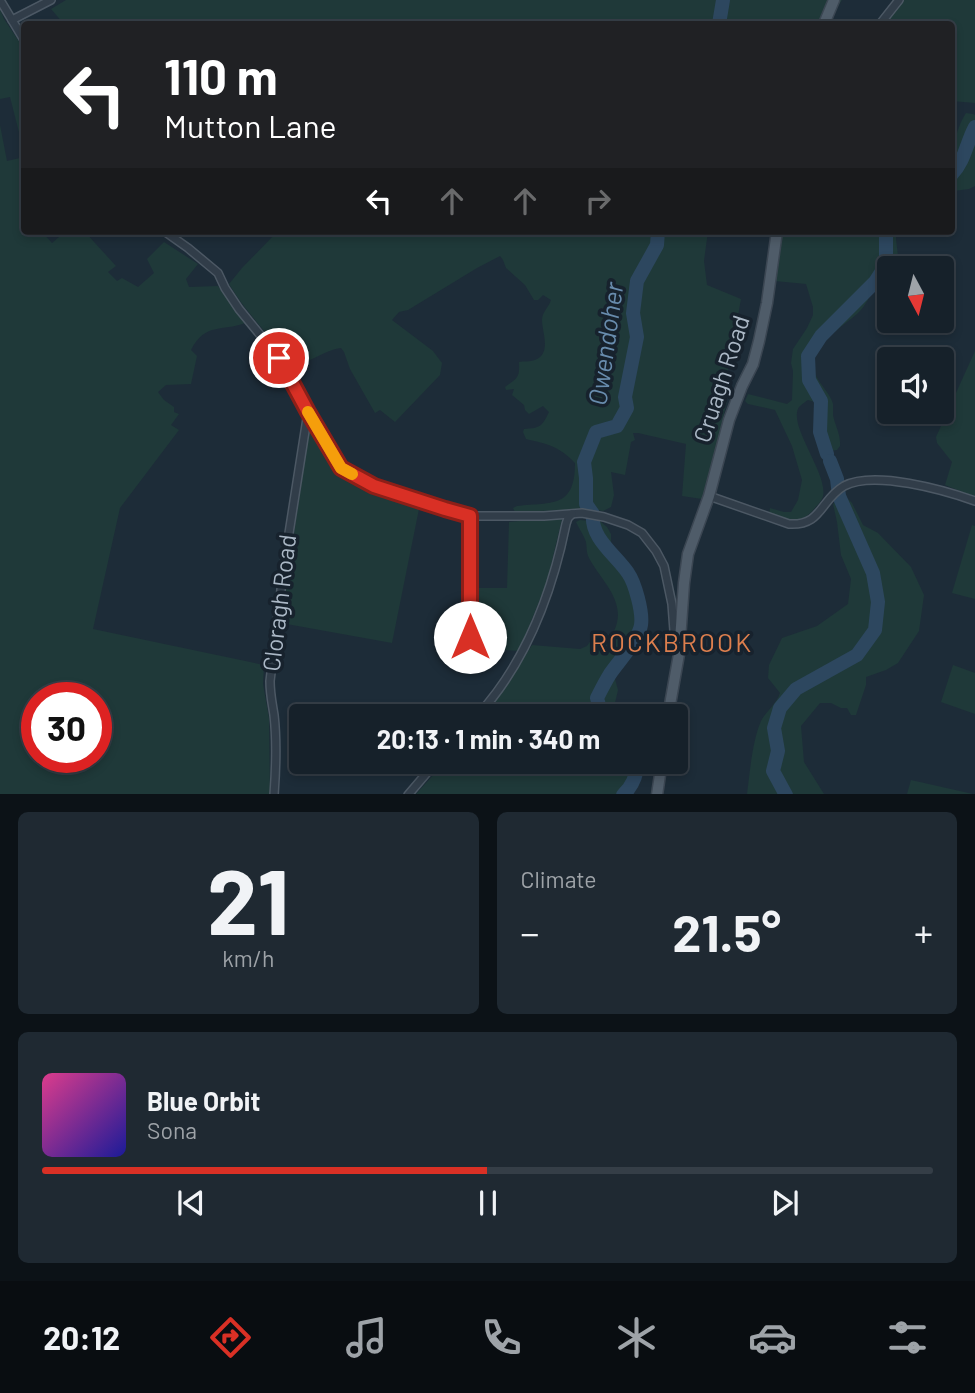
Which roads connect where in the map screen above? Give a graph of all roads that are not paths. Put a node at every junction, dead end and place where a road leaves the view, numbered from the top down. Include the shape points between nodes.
1 (0, 0) edge
2 (51, 0) edge
3 (834, 0) edge
4 (900, 0) edge
5 (12, 20) junction
6 (825, 21) edge
7 (882, 21) edge
8 (21, 35) edge
9 (170, 235) edge
10 (776, 235) edge
11 (308, 412) junction
12 (709, 496) junction
13 (975, 501) edge
14 (572, 514) junction
15 (470, 516) junction
16 (681, 637) junction
17 (447, 645) dead end
18 (487, 704) edge
19 (670, 704) edge
20 (426, 774) edge
21 (660, 774) edge
22 (274, 794) edge
23 (408, 794) edge
24 (657, 794) edge

1 - 5 street
2 - 5 street
3 - 6 main road
4 - 7 street
5 - 8 street
9 - 11 street via 218,273 239,309 279,358
10 - 12 main road, Cruagh Road via 759,341 729,421
11 - 15 street via 341,468 374,486
11 - 22 street, Cloragh Road via 270,681
12 - 13 street via 800,525 814,518 832,494 858,481 947,491
12 - 16 main road, Cruagh Road via 688,554
14 - 15 street
14 - 16 street via 604,517 642,533 664,566 674,631
14 - 18 street via 534,627
15 - 17 street via 471,641
16 - 19 main road, Cruagh Road
20 - 23 street
21 - 24 main road

